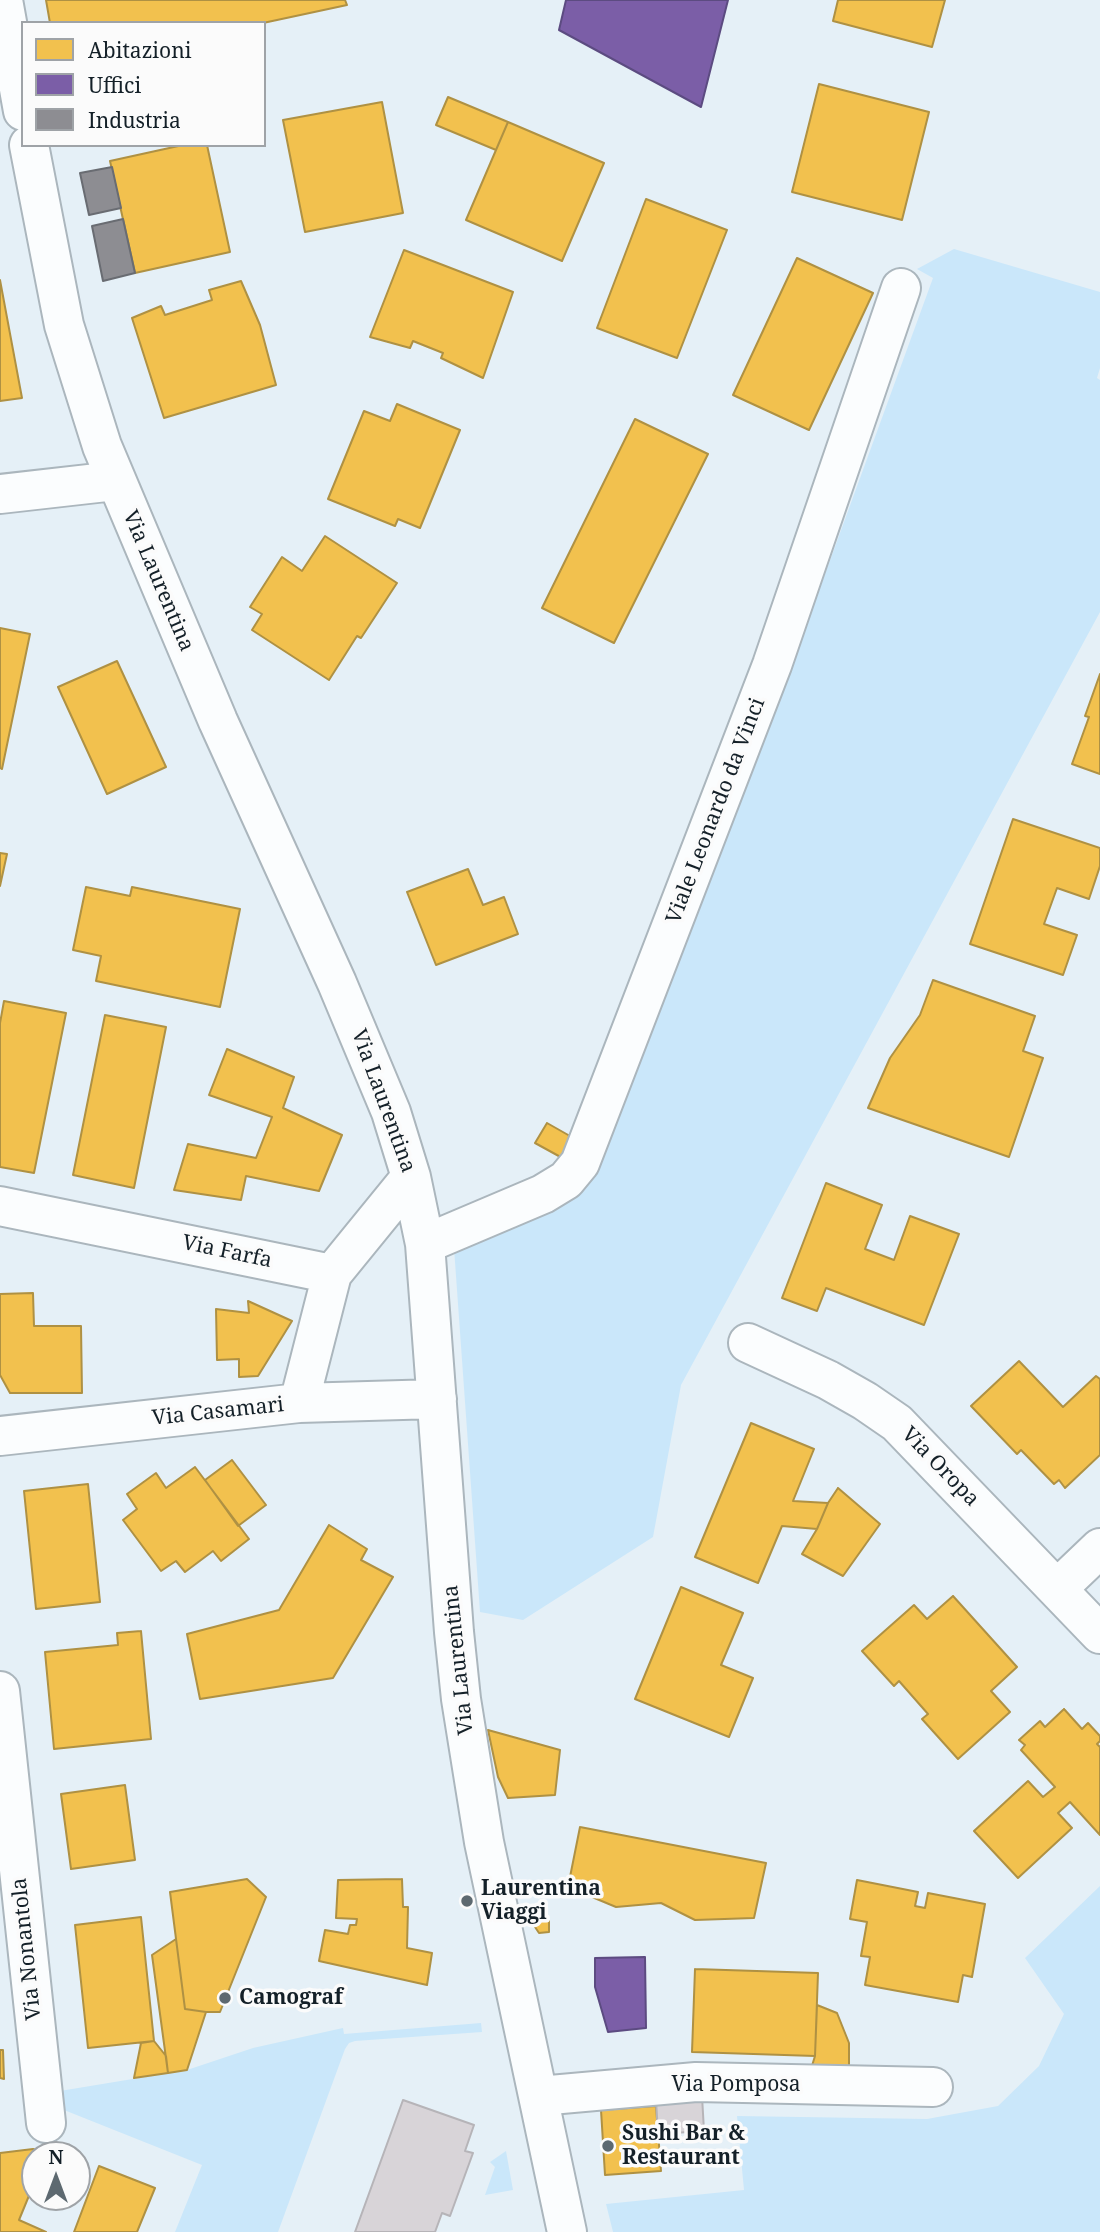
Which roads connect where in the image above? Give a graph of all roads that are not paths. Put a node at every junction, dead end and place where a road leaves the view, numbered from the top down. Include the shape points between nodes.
1 (3, 0) edge
2 (21, 100) edge
3 (29, 147) edge
4 (901, 288) dead end
5 (115, 481) junction
6 (0, 494) edge
7 (411, 1177) junction
8 (0, 1206) edge
9 (425, 1244) junction
10 (332, 1274) junction
11 (748, 1343) dead end
12 (437, 1399) junction
13 (299, 1403) junction
14 (0, 1436) edge
15 (1100, 1548) edge
16 (1056, 1589) junction
17 (1100, 1634) edge
18 (0, 1691) edge
19 (933, 2087) dead end
20 (539, 2096) junction
21 (46, 2123) dead end
22 (567, 2232) edge

1 - 2 street
3 - 5 street, Via Laurentina via 64,325
4 - 9 street, Viale Leonardo da Vinci via 772,665 580,1163 566,1180 543,1194
5 - 6 street
5 - 7 street, Via Laurentina via 337,983 391,1112
7 - 9 street, Via Laurentina
7 - 10 street
8 - 10 street, Via Farfa
9 - 12 street, Via Laurentina
10 - 13 street
11 - 16 street, Via Oropa via 828,1380 897,1423
12 - 13 street, Via Casamari
12 - 20 street, Via Laurentina via 461,1699 487,1855
13 - 14 street, Via Casamari
15 - 16 street
16 - 17 street, Via Oropa
18 - 21 street, Via Nonantola
19 - 20 street, Via Pomposa via 696,2082
20 - 22 street, Via Laurentina

